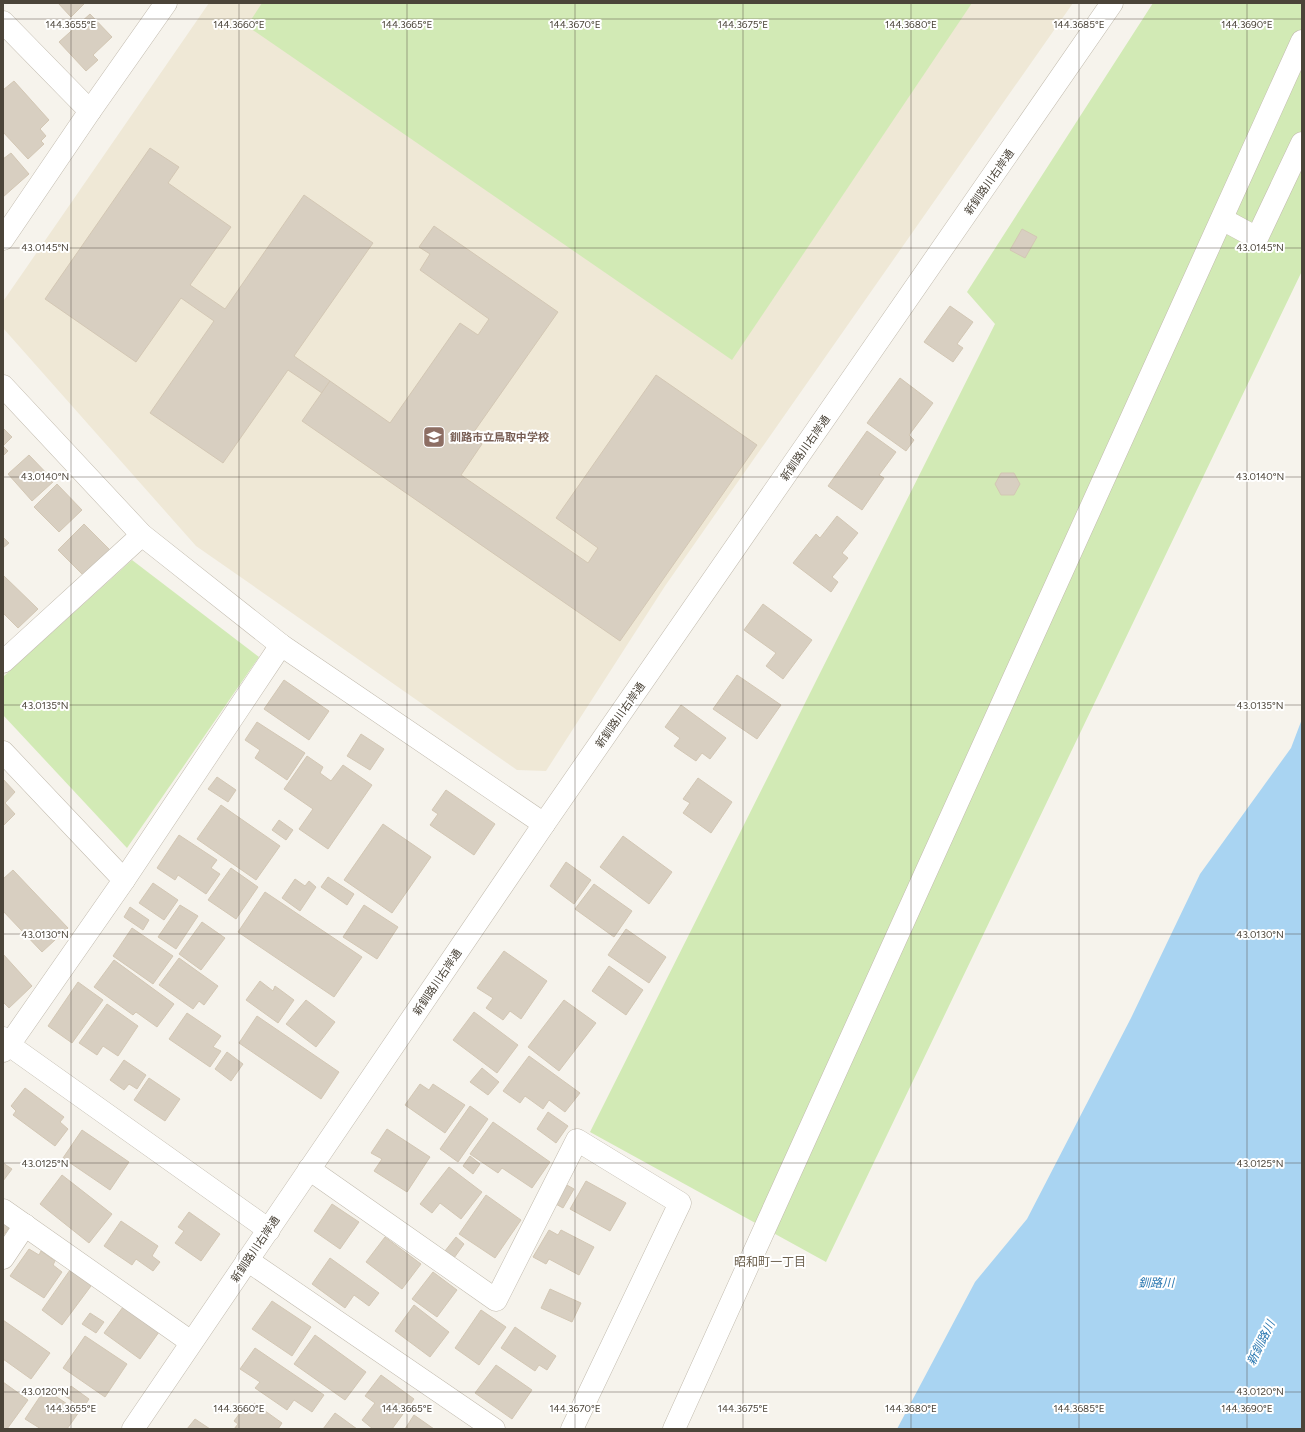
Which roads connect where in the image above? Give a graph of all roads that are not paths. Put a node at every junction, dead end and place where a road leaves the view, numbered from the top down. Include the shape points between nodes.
1 (166, 3) edge
2 (1112, 3) edge
3 (3, 22) edge
4 (1302, 41) edge
5 (90, 111) junction
6 (1302, 143) edge
7 (1222, 219) junction
8 (3, 239) edge
9 (3, 386) edge
10 (142, 535) junction
11 (281, 645) junction
12 (3, 662) edge
13 (3, 752) edge
14 (544, 824) junction
15 (124, 880) junction
16 (5, 1045) edge
17 (309, 1169) junction
18 (3, 1210) edge
19 (25, 1225) junction
20 (269, 1230) junction
21 (3, 1258) edge
22 (247, 1260) junction
23 (191, 1342) junction
24 (132, 1429) edge
25 (494, 1429) edge
26 (572, 1429) edge
27 (674, 1429) edge

1 - 5 street
2 - 14 street, 新釧路川右岸通
3 - 5 street
4 - 7 street
5 - 8 street
6 - 7 street via 1257,238
7 - 27 street
9 - 10 street
10 - 11 street
10 - 12 street
11 - 14 street
11 - 15 street
13 - 15 street
14 - 17 street, 新釧路川右岸通
15 - 16 street
16 - 20 street
17 - 20 street, 新釧路川右岸通
17 - 26 street via 496,1300 577,1140 680,1203
18 - 19 street
19 - 21 street
19 - 23 street
20 - 22 street, 新釧路川右岸通
22 - 23 street, 新釧路川右岸通
22 - 25 street
23 - 24 street, 新釧路川右岸通

